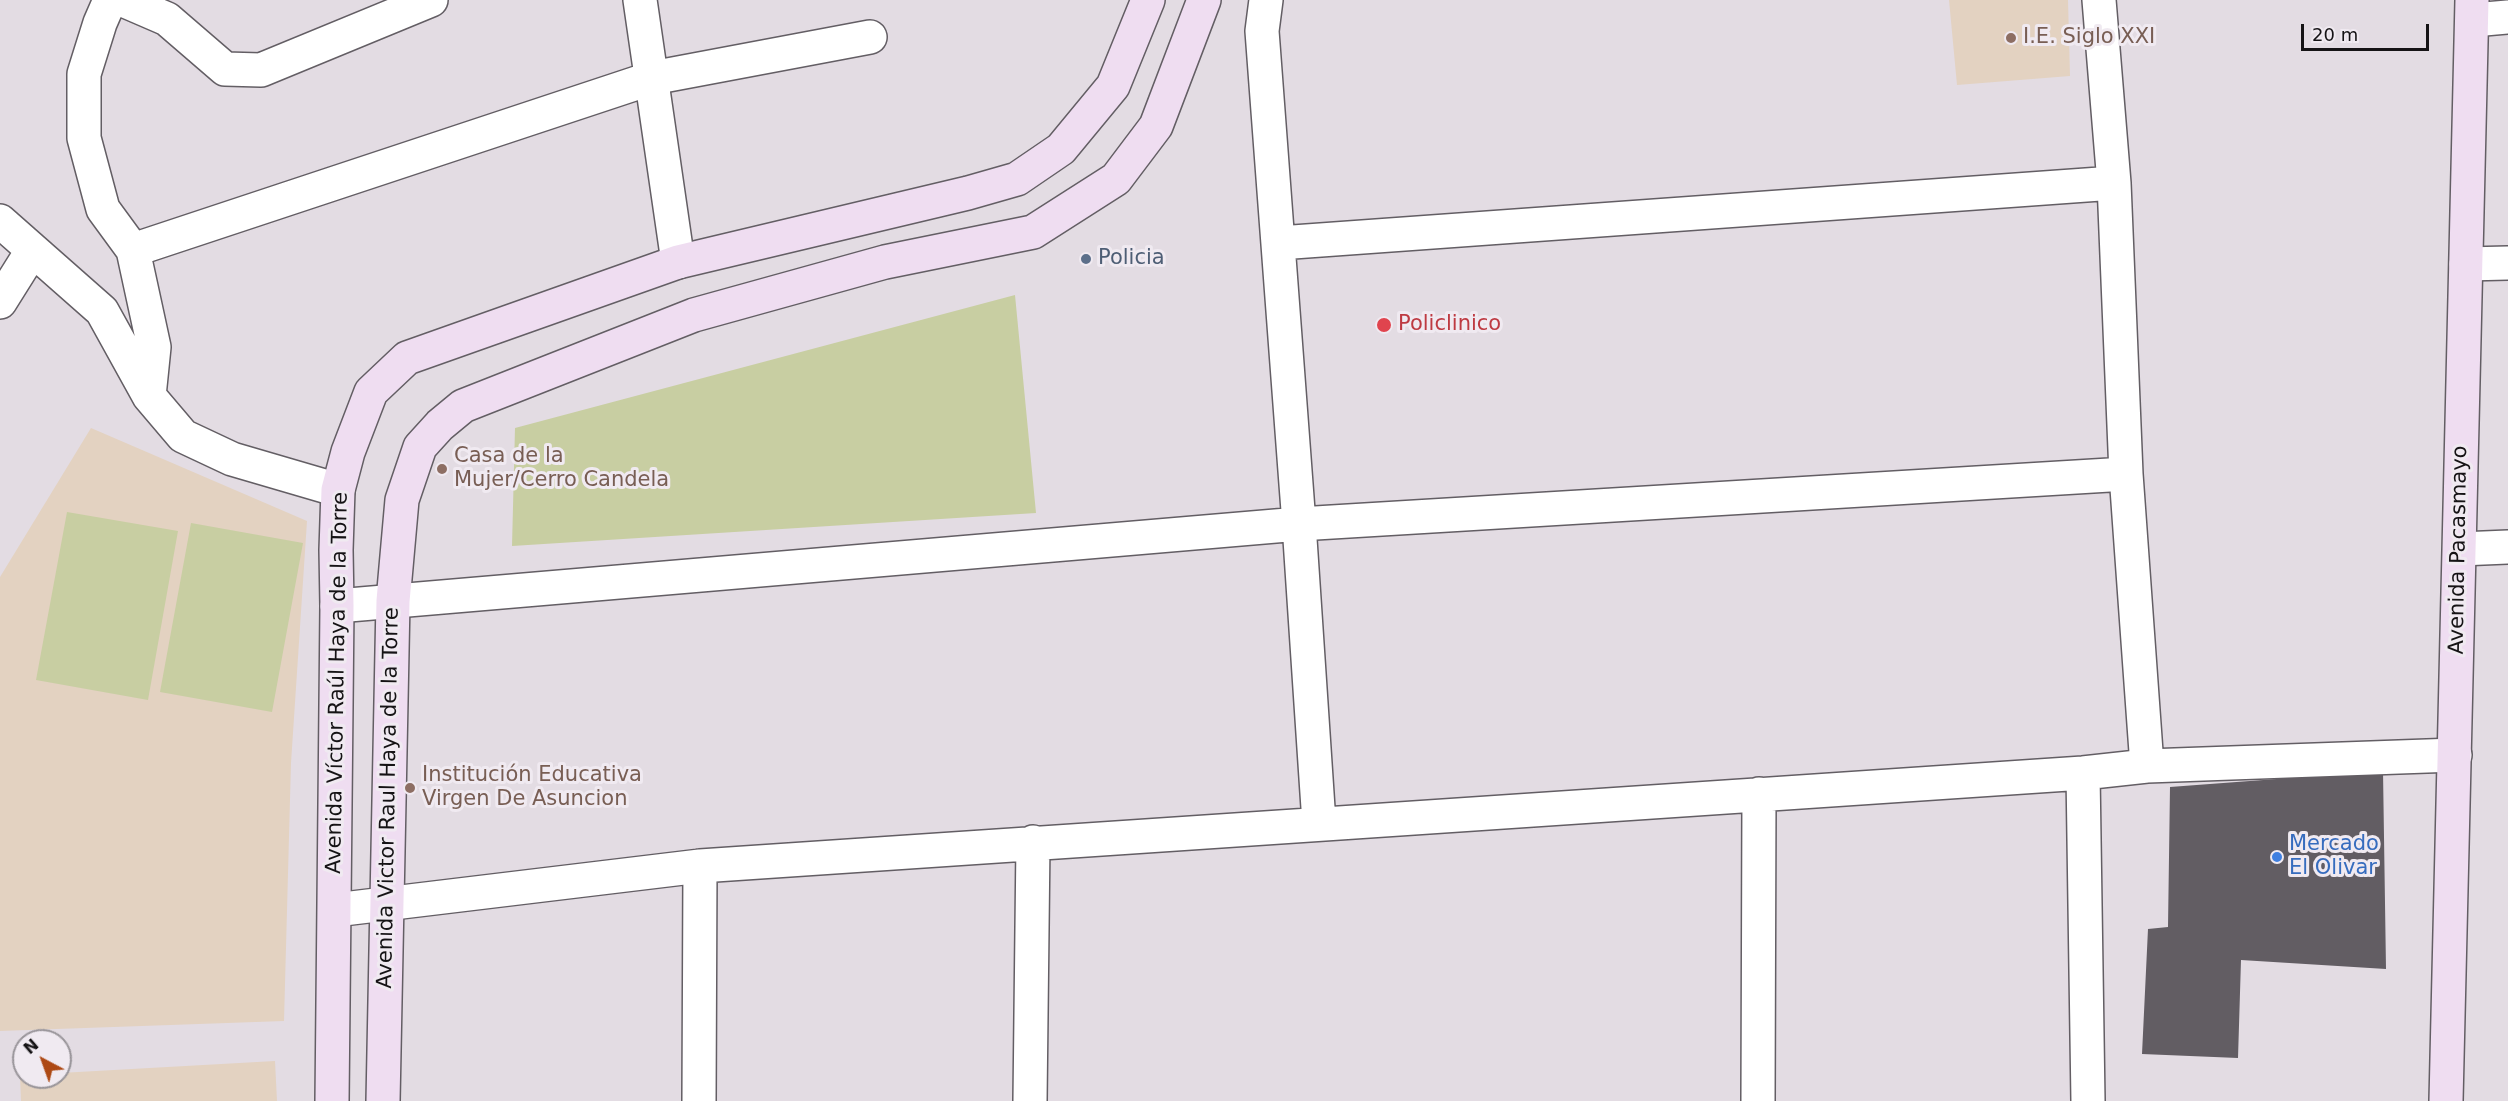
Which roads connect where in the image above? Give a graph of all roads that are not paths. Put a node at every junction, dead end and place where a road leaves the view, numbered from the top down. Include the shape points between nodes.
1 (110, 0) edge
2 (123, 0) edge
3 (430, 0) edge
4 (640, 0) edge
5 (1148, 0) edge
6 (1204, 0) edge
7 (1266, 0) edge
8 (2098, 0) edge
9 (2472, 10) edge
10 (2508, 17) edge
11 (870, 37) dead end
12 (652, 78) junction
13 (2114, 183) junction
14 (0, 220) edge
15 (1279, 243) junction
16 (134, 250) junction
17 (32, 251) junction
18 (678, 262) junction
19 (2508, 263) edge
20 (2466, 264) junction
21 (0, 302) edge
22 (149, 396) junction
23 (2126, 474) junction
24 (339, 490) junction
25 (1299, 524) junction
26 (2508, 548) edge
27 (2460, 549) junction
28 (393, 601) junction
29 (337, 606) junction
30 (2455, 755) junction
31 (2147, 766) junction
32 (2084, 773) junction
33 (1759, 794) junction
34 (1319, 823) junction
35 (1033, 842) junction
36 (700, 866) junction
37 (386, 904) junction
38 (335, 910) junction
39 (332, 1101) edge
40 (383, 1101) edge
41 (699, 1101) edge
42 (1030, 1101) edge
43 (1758, 1101) edge
44 (2088, 1101) edge
45 (2446, 1101) edge

1 - 16 street via 84,74 84,138 103,209
2 - 3 street via 167,19 225,69 261,70
4 - 12 street
5 - 18 street, Avenida Víctor Raúl Haya de la Torre via 1113,86 1061,149 1017,178
6 - 28 street, Avenida Victor Raul Haya de la Torre via 1156,126 1116,179 1033,232 885,262 694,315 463,406 420,447 402,500
7 - 15 street via 1262,31
8 - 13 street
9 - 10 street
9 - 20 street, Avenida Pacasmayo
11 - 12 street
12 - 16 street
12 - 18 street
13 - 15 street
13 - 23 street
14 - 17 street
15 - 25 street
16 - 22 street via 154,347
17 - 21 street
17 - 22 street via 102,311
18 - 24 street, Avenida Víctor Raúl Haya de la Torre via 407,358 371,392 348,452
19 - 20 street
20 - 27 street, Avenida Pacasmayo
22 - 24 street via 183,436 232,459
23 - 25 street
23 - 31 street
24 - 29 street, Avenida Víctor Raúl Haya de la Torre
25 - 28 street
25 - 34 street
26 - 27 street
27 - 30 street, Avenida Pacasmayo
28 - 29 street
28 - 37 street, Avenida Victor Raul Haya de la Torre
29 - 38 street, Avenida Víctor Raúl Haya de la Torre
30 - 31 street
30 - 45 street, Avenida Pacasmayo
31 - 32 street
32 - 33 street
32 - 44 street
33 - 34 street
33 - 43 street
34 - 35 street
35 - 36 street
35 - 42 street
36 - 37 street
36 - 41 street
37 - 38 street
37 - 40 street, Avenida Victor Raul Haya de la Torre
38 - 39 street, Avenida Víctor Raúl Haya de la Torre

